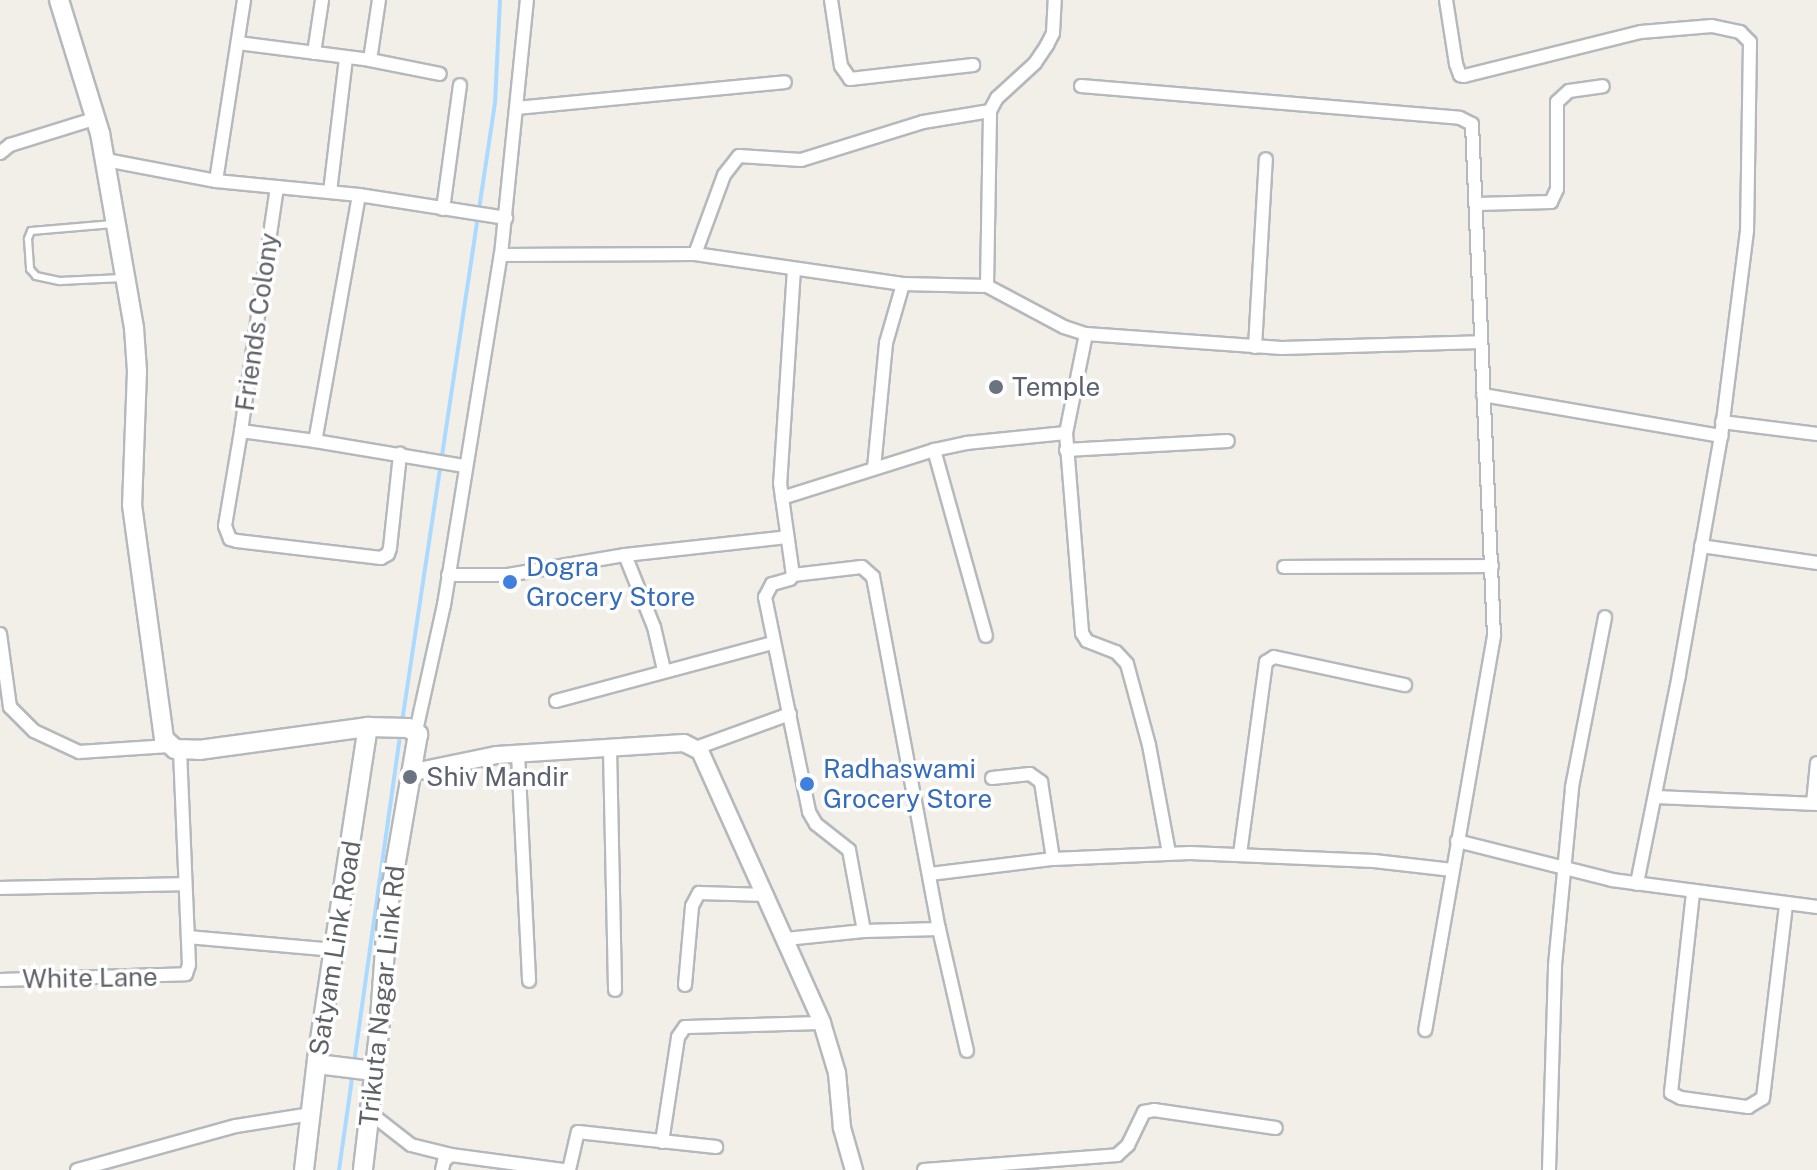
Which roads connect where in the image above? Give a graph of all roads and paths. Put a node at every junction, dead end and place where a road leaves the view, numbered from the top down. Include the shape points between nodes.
1 (59, 0) edge
2 (244, 0) edge
3 (322, 0) edge
4 (379, 0) edge
5 (527, 0) edge
6 (831, 0) edge
7 (1055, 0) edge
8 (1446, 0) edge
9 (238, 43) junction
10 (314, 53) junction
11 (346, 57) junction
12 (370, 60) junction
13 (973, 65) dead end
14 (440, 74) dead end
15 (785, 82) dead end
16 (460, 85) dead end
17 (1081, 86) dead end
18 (1603, 86) dead end
19 (517, 108) junction
20 (990, 111) junction
21 (97, 118) junction
22 (0, 153) edge
23 (1266, 159) dead end
24 (106, 160) junction
25 (216, 181) junction
26 (277, 187) junction
27 (330, 192) junction
28 (359, 195) junction
29 (1476, 204) junction
30 (443, 209) junction
31 (506, 218) junction
32 (117, 224) junction
33 (695, 254) junction
34 (501, 255) junction
35 (794, 269) junction
36 (125, 278) junction
37 (903, 284) junction
38 (987, 286) junction
39 (1086, 334) junction
40 (1480, 342) junction
41 (1255, 347) junction
42 (1483, 395) junction
43 (1722, 422) junction
44 (241, 431) junction
45 (1066, 433) junction
46 (1817, 434) edge
47 (1721, 436) junction
48 (315, 441) junction
49 (1228, 441) dead end
50 (934, 450) junction
51 (1066, 450) junction
52 (400, 454) junction
53 (465, 466) junction
54 (874, 468) junction
55 (782, 498) junction
56 (787, 537) junction
57 (1701, 546) junction
58 (625, 555) junction
59 (1817, 563) edge
60 (1492, 566) junction
61 (1284, 567) dead end
62 (448, 575) junction
63 (793, 575) junction
64 (1605, 617) dead end
65 (0, 634) edge
66 (986, 636) dead end
67 (773, 643) junction
68 (664, 670) junction
69 (1405, 685) dead end
70 (556, 701) dead end
71 (790, 714) junction
72 (375, 727) junction
73 (413, 729) junction
74 (174, 748) junction
75 (696, 748) junction
76 (610, 749) junction
77 (518, 754) junction
78 (1817, 763) edge
79 (414, 772) junction
80 (992, 778) dead end
81 (1656, 797) junction
82 (1815, 804) edge
83 (1457, 841) junction
84 (1169, 853) junction
85 (1240, 854) junction
86 (1053, 859) junction
87 (1452, 870) junction
88 (1564, 871) junction
89 (930, 874) junction
90 (185, 884) junction
91 (1637, 884) junction
92 (0, 888) edge
93 (1693, 893) junction
94 (767, 895) junction
95 (1786, 904) junction
96 (1817, 907) edge
97 (939, 929) junction
98 (864, 931) junction
99 (188, 937) junction
100 (786, 939) junction
101 (334, 950) junction
102 (0, 980) edge
103 (529, 981) dead end
104 (685, 985) dead end
105 (615, 990) dead end
106 (822, 1023) junction
107 (1425, 1030) dead end
108 (967, 1051) dead end
109 (323, 1065) junction
110 (367, 1070) junction
111 (370, 1113) junction
112 (311, 1114) junction
113 (1276, 1128) dead end
114 (662, 1142) junction
115 (716, 1147) dead end
116 (451, 1155) junction
117 (77, 1170) edge
118 (304, 1170) edge
119 (363, 1170) edge
120 (442, 1170) edge
121 (566, 1170) edge
122 (854, 1170) edge
123 (924, 1170) edge
124 (1549, 1170) edge

1 - 21 main road
2 - 9 street
3 - 10 street
4 - 12 street
5 - 19 street
6 - 13 street via 841,66 850,79
7 - 20 street via 1047,45
8 - 43 street via 1456,64 1464,76 1641,32 1712,26 1740,32 1750,42 1747,231
9 - 10 street
9 - 25 street
10 - 11 street
11 - 12 street
11 - 27 street
12 - 14 street
15 - 19 street
16 - 30 street
17 - 29 street via 1468,121
18 - 29 street via 1569,91 1557,102 1557,189 1551,202
19 - 31 street
20 - 33 street via 923,122 801,160 739,156 724,175
20 - 38 street
21 - 22 street via 10,145
21 - 24 main road
23 - 41 street
24 - 25 street
24 - 32 main road
25 - 26 street
26 - 27 street
26 - 44 street, Friends Colony
27 - 28 street
28 - 30 street
28 - 48 street
29 - 40 street
30 - 31 street
31 - 34 street
32 - 36 main road
32 - 36 lane via 31,231 30,269 53,280
33 - 34 street
33 - 35 street
34 - 53 street
35 - 37 street
35 - 55 street
36 - 74 main road via 137,371 132,505 162,735
37 - 38 street
37 - 54 street via 886,343
38 - 39 street
39 - 41 street
39 - 45 street
40 - 41 street
40 - 42 street
42 - 47 street
42 - 60 street
43 - 46 street
43 - 47 street
44 - 48 street, Friends Colony
44 - 52 street via 225,526 230,539 237,541 381,558 390,548
45 - 50 street
45 - 51 street
47 - 57 street
48 - 52 street, Friends Colony
49 - 51 street
50 - 54 street
50 - 66 street
51 - 84 street via 1082,633 1127,664
52 - 53 street, Friends Colony
53 - 62 street
54 - 55 street
55 - 56 street
56 - 58 street
56 - 63 street
57 - 59 street
57 - 81 street
58 - 62 street via 508,575
58 - 68 street via 654,627
60 - 61 street
60 - 83 street via 1494,636
62 - 73 street
63 - 67 street via 767,589
63 - 89 street via 862,567 873,577
64 - 88 street via 1572,787
65 - 74 street via 10,707 34,731 79,752
67 - 68 street
67 - 71 street
68 - 70 street
69 - 85 street via 1274,657 1266,662
71 - 75 street
71 - 98 street via 809,812 849,850
72 - 73 main road
72 - 74 main road
72 - 101 main road, Satyam Link Road
73 - 79 main road, Trikuta Nagar Link Rd
74 - 90 street, White Lane
75 - 76 street via 684,743
75 - 94 street via 706,758
76 - 77 street
76 - 105 street
77 - 79 street
77 - 103 street
78 - 82 street
79 - 110 main road, Trikuta Nagar Link Rd via 388,907
80 - 86 street via 1030,774 1041,782
81 - 82 street
81 - 91 street
83 - 87 street
83 - 88 street
84 - 85 street
84 - 86 street
85 - 87 street
86 - 89 street
87 - 107 street
88 - 91 street
88 - 124 street via 1555,965
89 - 97 street
90 - 92 street
90 - 99 street, White Lane
91 - 93 street
93 - 95 street
93 - 95 street via 1671,1093 1748,1107 1759,1103 1764,1090
94 - 100 street
94 - 104 street via 699,893 692,906
95 - 96 street
97 - 98 street
97 - 108 street
98 - 100 street
99 - 101 street
99 - 102 street, White Lane via 188,970 179,976
100 - 106 street
101 - 109 main road, Satyam Link Road
106 - 114 street via 685,1027 678,1037
106 - 122 street via 837,1073 842,1128
109 - 110 main road
109 - 112 main road, Satyam Link Road
110 - 111 main road, Trikuta Nagar Link Rd
111 - 116 street via 411,1145
111 - 119 main road, Trikuta Nagar Link Rd
112 - 117 street via 236,1126
112 - 118 main road, Satyam Link Road
113 - 123 street via 1154,1110 1144,1112 1117,1155
114 - 115 street
114 - 121 street via 578,1132
116 - 120 street
116 - 121 street

